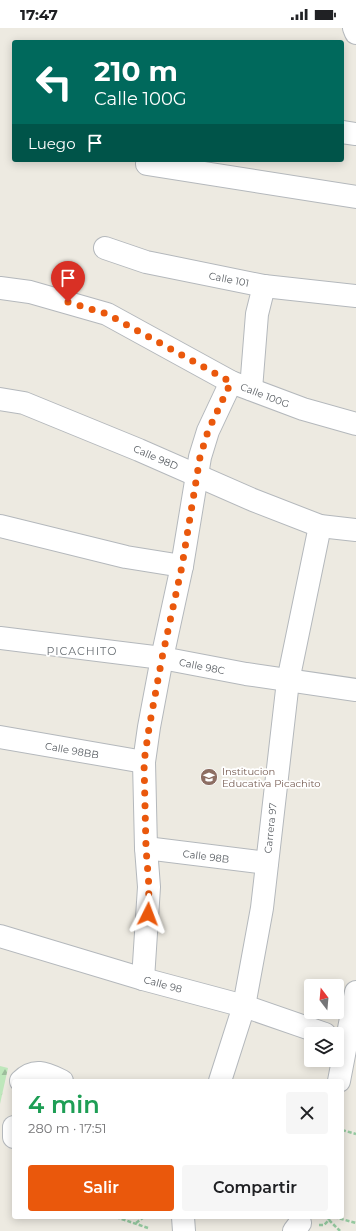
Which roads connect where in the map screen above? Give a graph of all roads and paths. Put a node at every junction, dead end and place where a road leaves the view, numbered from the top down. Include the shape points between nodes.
1 (354, 28) edge
2 (356, 33) edge
3 (344, 132) edge
4 (356, 134) edge
5 (147, 164) dead end
6 (356, 197) edge
7 (105, 248) dead end
8 (264, 286) junction
9 (0, 288) edge
10 (356, 296) edge
11 (241, 386) junction
12 (0, 399) edge
13 (356, 424) edge
14 (197, 475) junction
15 (0, 526) edge
16 (320, 526) junction
17 (356, 530) edge
18 (182, 566) junction
19 (0, 638) edge
20 (162, 658) junction
21 (288, 681) junction
22 (356, 690) edge
23 (0, 737) edge
24 (144, 762) junction
25 (146, 848) junction
26 (267, 863) junction
27 (0, 936) edge
28 (143, 979) junction
29 (356, 992) edge
30 (244, 1006) junction
31 (305, 1027) edge
32 (347, 1041) edge
33 (30, 1077) edge
34 (46, 1079) edge
35 (221, 1079) edge
36 (339, 1079) edge
37 (344, 1131) edge
38 (356, 1134) edge
39 (121, 1219) edge
40 (141, 1219) edge
41 (183, 1219) edge
42 (341, 1219) edge
43 (330, 1220) dead end
44 (356, 1223) edge
45 (135, 1224) junction
46 (148, 1228) dead end
47 (184, 1231) edge
48 (340, 1231) edge

1 - 2 street
3 - 4 street
5 - 6 street
7 - 8 street, Calle 101 via 146,262
8 - 10 street, Calle 101
8 - 11 street
9 - 11 street, Calle 100G via 30,292 107,314
11 - 13 street, Calle 100G via 303,409
11 - 14 street via 208,431
12 - 14 street, Calle 98D via 24,403
14 - 16 street, Calle 98D
14 - 18 street
15 - 18 street via 126,557
16 - 17 street, Calle 98D
16 - 21 street, Carrera 97
18 - 20 street
19 - 20 street, Calle 98C
20 - 21 street, Calle 98C
20 - 24 street
21 - 22 street, Calle 98C
21 - 26 street, Carrera 97
23 - 24 street, Calle 98BB
24 - 25 street
25 - 26 street, Calle 98B
25 - 28 street via 149,887
26 - 30 street, Carrera 97 via 262,908
27 - 28 street, Calle 98
28 - 30 street, Calle 98
29 - 32 street
30 - 31 street, Calle 98
30 - 35 street, Carrera 97
32 - 36 street
33 - 34 street
37 - 38 path
39 - 45 path
40 - 45 path
41 - 47 street
42 - 44 path
43 - 48 path
45 - 46 path

